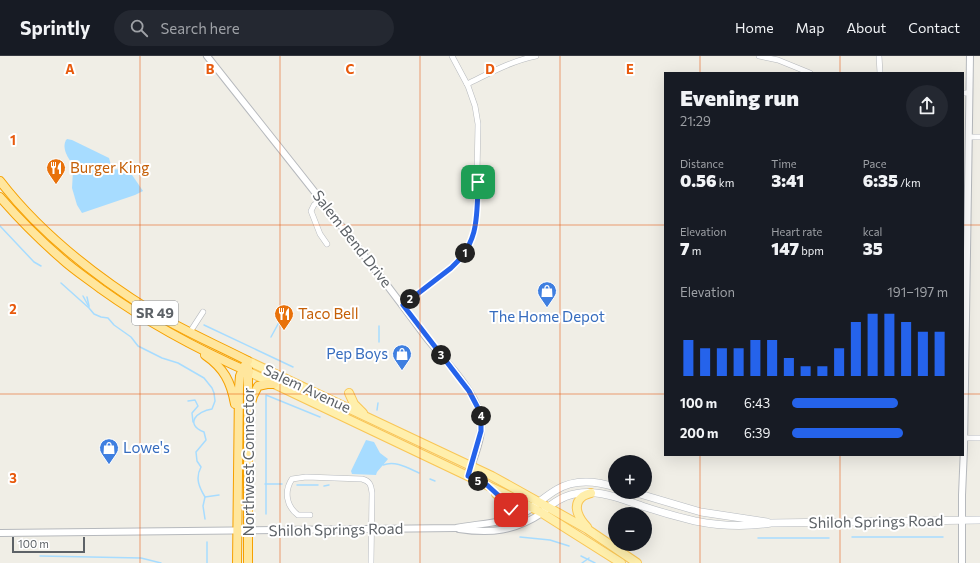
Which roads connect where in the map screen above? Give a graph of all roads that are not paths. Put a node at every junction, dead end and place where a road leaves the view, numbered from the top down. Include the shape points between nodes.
1 (207, 56) edge
2 (452, 56) edge
3 (536, 56) edge
4 (759, 56) edge
5 (879, 56) edge
6 (970, 56) edge
7 (808, 72) edge
8 (880, 72) edge
9 (467, 84) junction
10 (966, 93) edge
11 (969, 137) junction
12 (980, 137) edge
13 (0, 181) edge
14 (0, 197) edge
15 (321, 200) junction
16 (17, 216) junction
17 (327, 244) dead end
18 (69, 252) junction
19 (63, 260) junction
20 (126, 294) junction
21 (403, 305) junction
22 (203, 312) dead end
23 (190, 332) junction
24 (181, 339) junction
25 (248, 361) junction
26 (246, 370) junction
27 (274, 384) junction
28 (349, 393) dead end
29 (249, 414) junction
30 (366, 417) junction
31 (238, 418) junction
32 (964, 438) joint
33 (980, 438) edge
34 (963, 456) edge
35 (471, 466) junction
36 (468, 476) junction
37 (487, 485) junction
38 (608, 485) edge
39 (591, 493) junction
40 (652, 498) edge
41 (540, 502) junction
42 (549, 507) junction
43 (532, 508) junction
44 (542, 513) junction
45 (310, 515) dead end
46 (980, 520) edge
47 (504, 521) junction
48 (961, 521) junction
49 (771, 523) junction
50 (456, 528) junction
51 (371, 530) junction
52 (237, 531) junction
53 (248, 531) junction
54 (0, 533) edge
55 (596, 536) junction
56 (237, 563) edge
57 (248, 563) edge
58 (371, 563) edge
59 (621, 563) edge
60 (637, 563) edge
61 (962, 563) edge

1 - 15 street, Salem Bend Drive
2 - 9 street
3 - 9 street via 502,67
4 - 7 street via 778,60
5 - 8 street
6 - 10 street
9 - 21 street via 475,106 479,132 476,218 473,235 467,250 458,262
10 - 11 street
11 - 12 street
11 - 32 street
13 - 18 highway, Salem Avenue / SR 49 via 15,200
14 - 16 highway, Salem Avenue / SR 49
15 - 17 street via 311,211
15 - 21 street, Salem Bend Drive
16 - 18 highway via 31,222 60,249
16 - 19 highway, Salem Avenue / SR 49
18 - 20 highway, Salem Avenue / SR 49
19 - 20 highway via 72,261 93,277
19 - 24 highway, Salem Avenue / SR 49 via 118,301
20 - 23 highway, Salem Avenue / SR 49
21 - 35 street, Salem Bend Drive via 477,405 481,417 481,431
22 - 23 street
23 - 25 highway, Salem Avenue / SR 49
24 - 26 highway, Salem Avenue
24 - 31 highway, SR 49 via 223,371 230,384
25 - 26 highway
25 - 30 main road, Salem Avenue
26 - 27 main road, Salem Avenue
26 - 29 highway, Northwest Connector
26 - 31 highway via 238,388
27 - 29 highway via 258,386
27 - 36 main road, Salem Avenue
28 - 30 main road via 354,404
29 - 53 highway, Northwest Connector
30 - 35 main road, Salem Avenue
31 - 52 highway, Northwest Connector / SR 49
32 - 33 street
34 - 48 street
35 - 36 street, Salem Bend Drive
35 - 41 main road, Salem Avenue
36 - 37 main road, Salem Avenue
37 - 43 main road, Salem Avenue
37 - 47 main road via 511,506 509,516
38 - 41 main road, Shiloh Springs Road via 594,482 574,484 557,489
39 - 42 main road, Shiloh Springs Road via 572,495
39 - 49 main road, Shiloh Springs Road via 612,495 655,510 716,525 754,526
39 - 55 main road via 582,497 577,511 584,524
40 - 49 main road, Shiloh Springs Road via 701,512
41 - 42 main road, Salem Avenue
41 - 43 main road, Shiloh Springs Road
42 - 44 main road, Shiloh Springs Road
42 - 55 main road, Salem Avenue
43 - 44 main road, Salem Avenue
43 - 47 street, Shiloh Springs Road
44 - 50 street, Shiloh Springs Road via 521,525 498,531 475,532
44 - 59 main road, Salem Avenue
45 - 51 street via 298,515 290,507 287,492 292,479 362,479 367,481 371,488
46 - 48 main road, Shiloh Springs Road
47 - 50 street, Shiloh Springs Road
48 - 49 main road, Shiloh Springs Road
48 - 61 street
50 - 51 street, Shiloh Springs Road
51 - 53 street, Shiloh Springs Road
51 - 58 street
52 - 53 street, Shiloh Springs Road
52 - 54 street, Shiloh Springs Road
52 - 56 highway, Northwest Connector / SR 49
53 - 57 highway, Northwest Connector
55 - 60 main road, Salem Avenue

